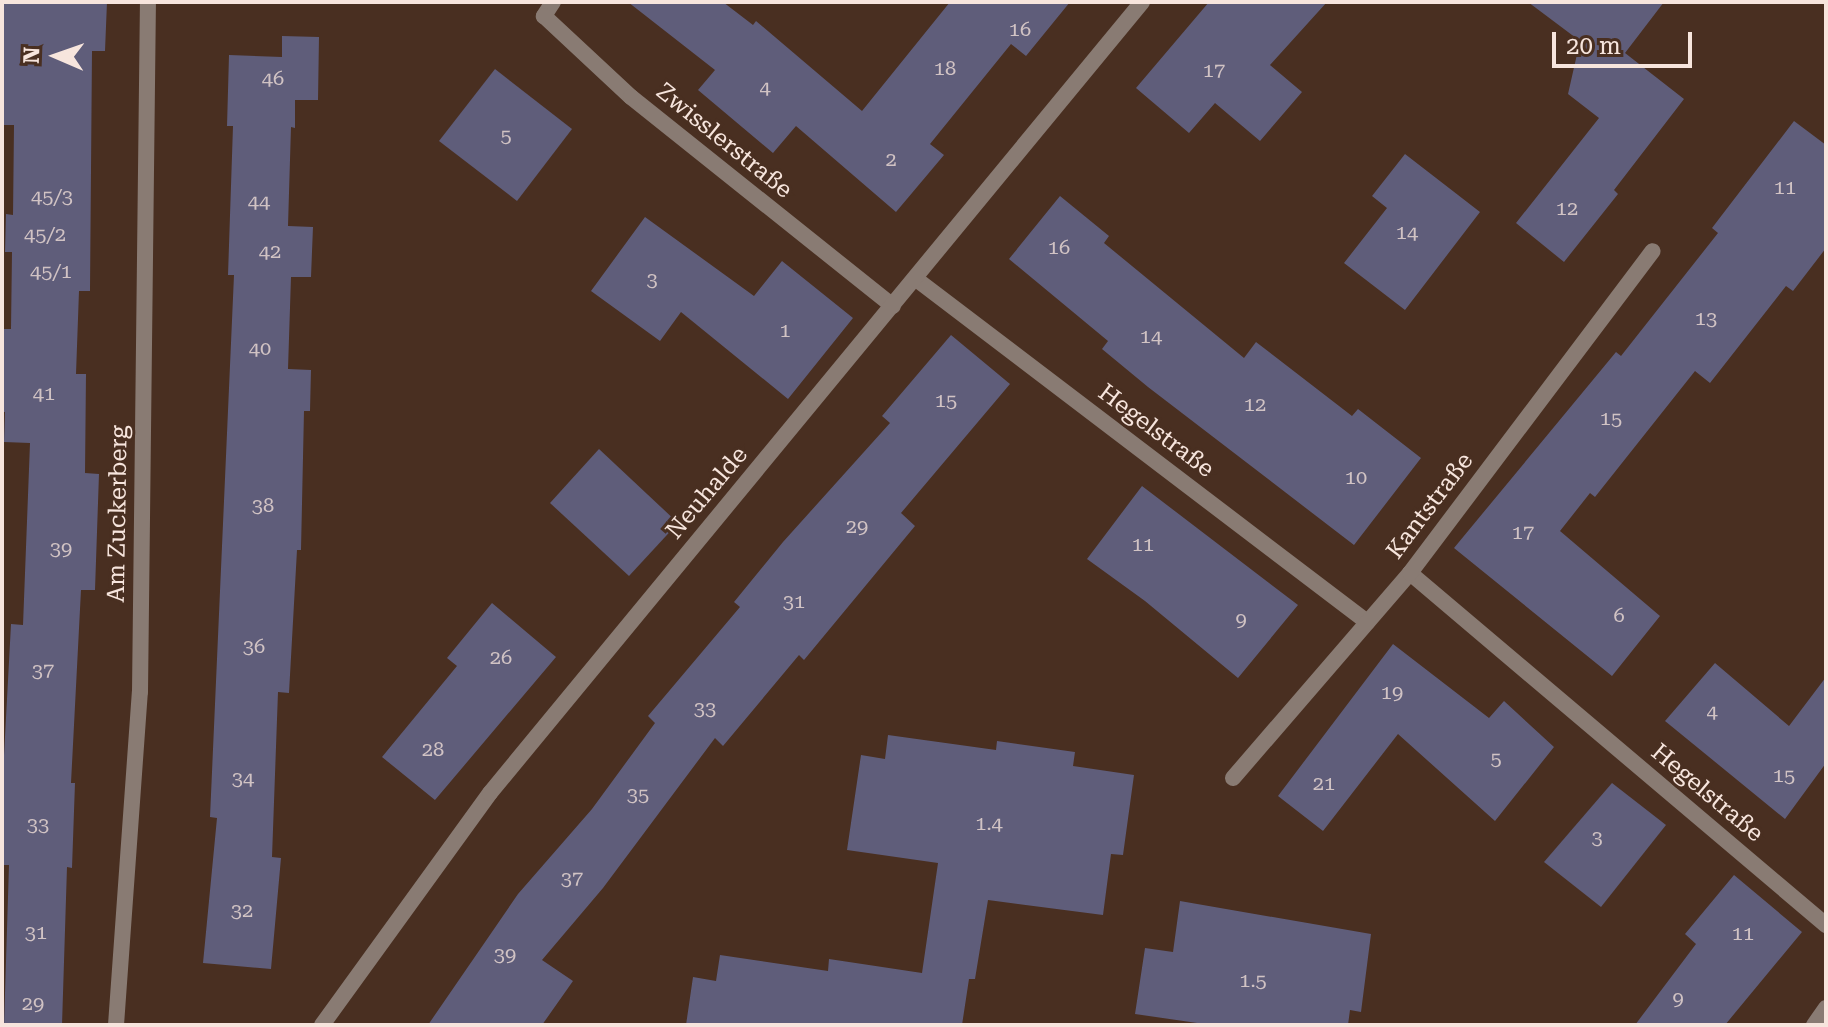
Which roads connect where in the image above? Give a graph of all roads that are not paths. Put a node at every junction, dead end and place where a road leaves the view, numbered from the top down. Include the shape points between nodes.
1 (148, 2) edge
2 (1142, 2) edge
3 (548, 7) edge
4 (1653, 251) dead end
5 (916, 279) junction
6 (893, 306) junction
7 (1410, 573) junction
8 (1367, 622) junction
9 (1233, 778) dead end
10 (1826, 925) edge
11 (1826, 1008) edge
12 (116, 1025) edge
13 (322, 1025) edge
14 (1814, 1025) edge

1 - 12 street, Am Zuckerberg via 140,692
2 - 5 street, Neuhalde
3 - 6 street, Zwisslerstraße via 631,97
4 - 7 street, Kantstraße
5 - 6 street, Neuhalde
5 - 8 street, Hegelstraße
6 - 13 street, Neuhalde via 490,793
7 - 8 street, Kantstraße
7 - 10 street, Hegelstraße
8 - 9 street, Kantstraße
11 - 14 street

